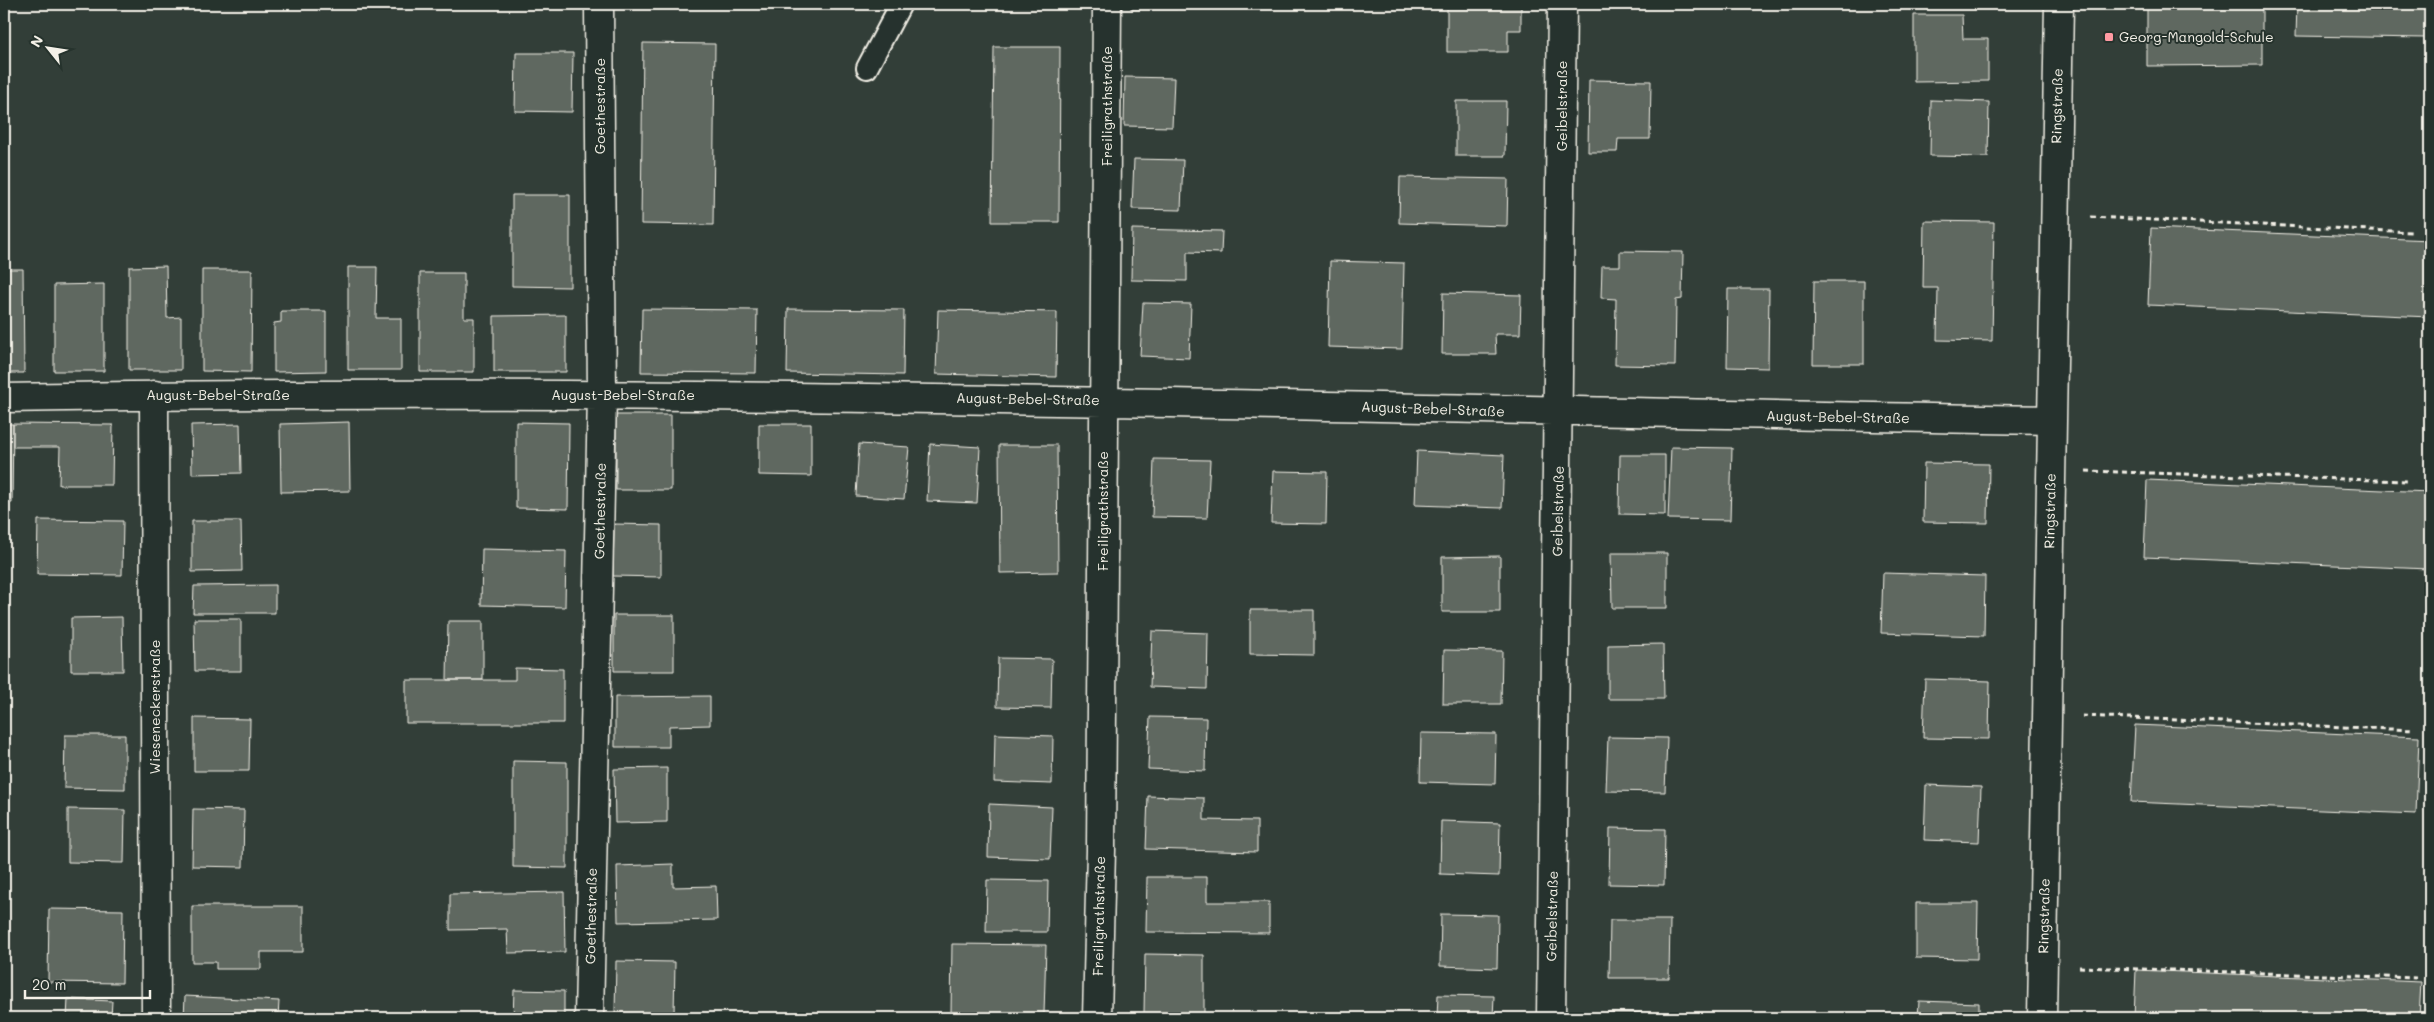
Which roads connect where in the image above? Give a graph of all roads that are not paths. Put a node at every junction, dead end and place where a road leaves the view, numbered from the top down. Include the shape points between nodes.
1 (599, 4) edge
2 (901, 4) edge
3 (1107, 4) edge
4 (1562, 4) edge
5 (2059, 4) edge
6 (867, 68) dead end
7 (154, 395) junction
8 (602, 395) junction
9 (4, 398) edge
10 (1104, 400) junction
11 (1559, 412) junction
12 (2052, 420) junction
13 (156, 1018) edge
14 (589, 1018) edge
15 (1097, 1018) edge
16 (1551, 1018) edge
17 (2042, 1018) edge

1 - 8 street, Goethestraße
2 - 6 lane
3 - 10 street, Freiligrathstraße
4 - 11 street, Geibelstraße
5 - 12 street, Ringstraße
7 - 8 street, August-Bebel-Straße
7 - 9 street, August-Bebel-Straße
7 - 13 street, Wieseneckerstraße
8 - 10 street, August-Bebel-Straße
8 - 14 street, Goethestraße
10 - 11 street, August-Bebel-Straße
10 - 15 street, Freiligrathstraße
11 - 12 street, August-Bebel-Straße
11 - 16 street, Geibelstraße
12 - 17 street, Ringstraße

